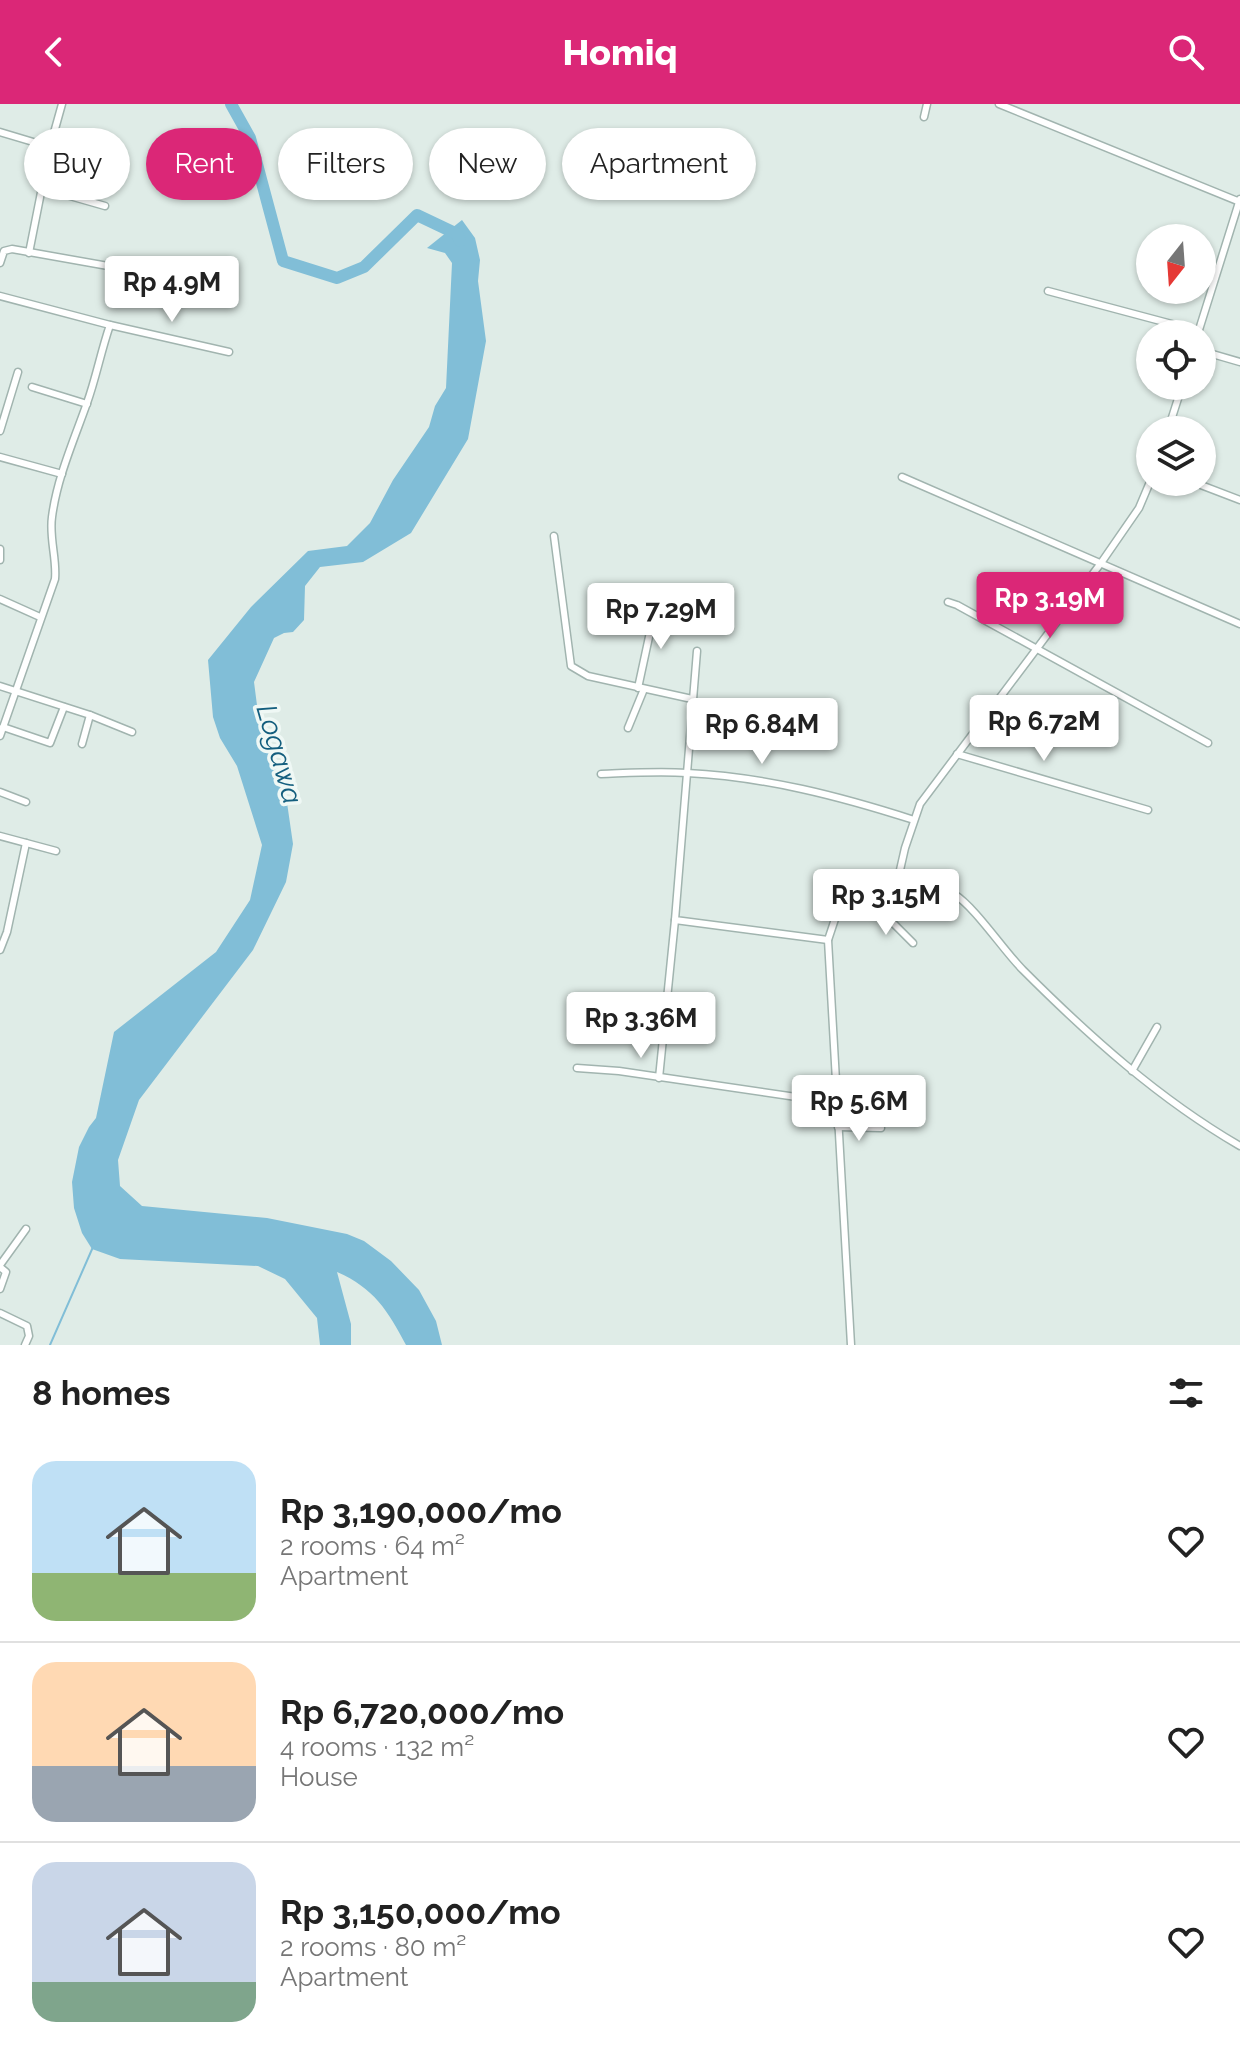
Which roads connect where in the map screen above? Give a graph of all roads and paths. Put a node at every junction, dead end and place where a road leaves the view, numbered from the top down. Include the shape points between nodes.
1 (62, 104) edge
2 (927, 104) edge
3 (999, 104) edge
4 (924, 117) dead end
5 (55, 128) edge
6 (0, 132) edge
7 (24, 139) edge
8 (40, 200) edge
9 (84, 200) edge
10 (1240, 201) edge
11 (105, 206) dead end
12 (29, 253) junction
13 (0, 263) edge
14 (125, 269) dead end
15 (1048, 291) dead end
16 (0, 296) edge
17 (1154, 320) edge
18 (1202, 320) edge
19 (110, 325) junction
20 (229, 352) dead end
21 (1216, 355) edge
22 (1240, 362) edge
23 (18, 372) dead end
24 (32, 387) dead end
25 (87, 404) junction
26 (0, 431) edge
27 (0, 457) edge
28 (62, 474) junction
29 (902, 477) dead end
30 (1216, 491) edge
31 (1144, 496) edge
32 (1240, 500) edge
33 (554, 536) dead end
34 (0, 549) edge
35 (0, 560) edge
36 (1101, 563) junction
37 (0, 599) edge
38 (948, 602) dead end
39 (655, 609) dead end
40 (40, 617) junction
41 (1240, 624) edge
42 (697, 651) dead end
43 (1037, 651) junction
44 (0, 686) edge
45 (641, 688) junction
46 (15, 691) junction
47 (692, 699) junction
48 (64, 707) junction
49 (90, 715) junction
50 (3, 727) junction
51 (628, 728) dead end
52 (132, 732) dead end
53 (0, 736) edge
54 (1208, 743) dead end
55 (82, 744) dead end
56 (957, 754) junction
57 (686, 773) junction
58 (601, 774) dead end
59 (0, 792) edge
60 (26, 802) dead end
61 (1148, 810) dead end
62 (914, 820) junction
63 (0, 836) edge
64 (26, 843) junction
65 (56, 851) dead end
66 (900, 886) junction
67 (880, 910) junction
68 (0, 913) edge
69 (10, 916) junction
70 (675, 920) junction
71 (662, 927) dead end
72 (673, 929) junction
73 (828, 940) junction
74 (913, 943) dead end
75 (0, 950) edge
76 (1157, 1027) dead end
77 (577, 1068) dead end
78 (1132, 1071) junction
79 (659, 1078) junction
80 (837, 1103) junction
81 (838, 1127) junction
82 (881, 1128) dead end
83 (1240, 1146) edge
84 (26, 1229) dead end
85 (0, 1266) edge
86 (0, 1289) edge
87 (0, 1313) edge
88 (25, 1345) edge
89 (851, 1345) edge

1 - 5 street
2 - 4 street
3 - 10 street
6 - 7 street
8 - 12 street
9 - 11 street
10 - 18 street
12 - 13 street via 5,250
12 - 14 street
15 - 17 street
16 - 19 street
19 - 20 street
19 - 25 street
21 - 22 street
23 - 26 street
24 - 25 street
25 - 28 street
27 - 28 street
28 - 40 street via 52,517 57,569
29 - 36 street
30 - 32 street
31 - 36 street
33 - 45 street via 571,666 588,676
34 - 35 street
36 - 41 street
36 - 43 street
37 - 40 street
38 - 43 street
39 - 45 street
40 - 46 street
42 - 47 street
43 - 54 street
43 - 56 street
44 - 46 street
45 - 47 street
45 - 51 street
46 - 48 street
46 - 50 street
47 - 57 street
48 - 49 street
48 - 50 street via 50,743
49 - 52 street
49 - 55 street
50 - 53 street
56 - 61 street
56 - 62 street
57 - 58 street
57 - 62 street via 833,794
57 - 70 street
59 - 60 street
62 - 66 street
63 - 64 street
64 - 65 street
64 - 69 street
66 - 67 street
66 - 78 street via 943,888 958,896 1021,968
67 - 73 street via 840,913
67 - 74 street
68 - 69 street
69 - 75 street
70 - 72 street
70 - 73 street
71 - 72 street
72 - 79 street
73 - 80 street
76 - 78 street
77 - 79 street
78 - 83 street
79 - 80 street
80 - 81 street
81 - 82 street
81 - 89 street
84 - 85 street
85 - 86 street via 6,1272
87 - 88 street via 29,1329

